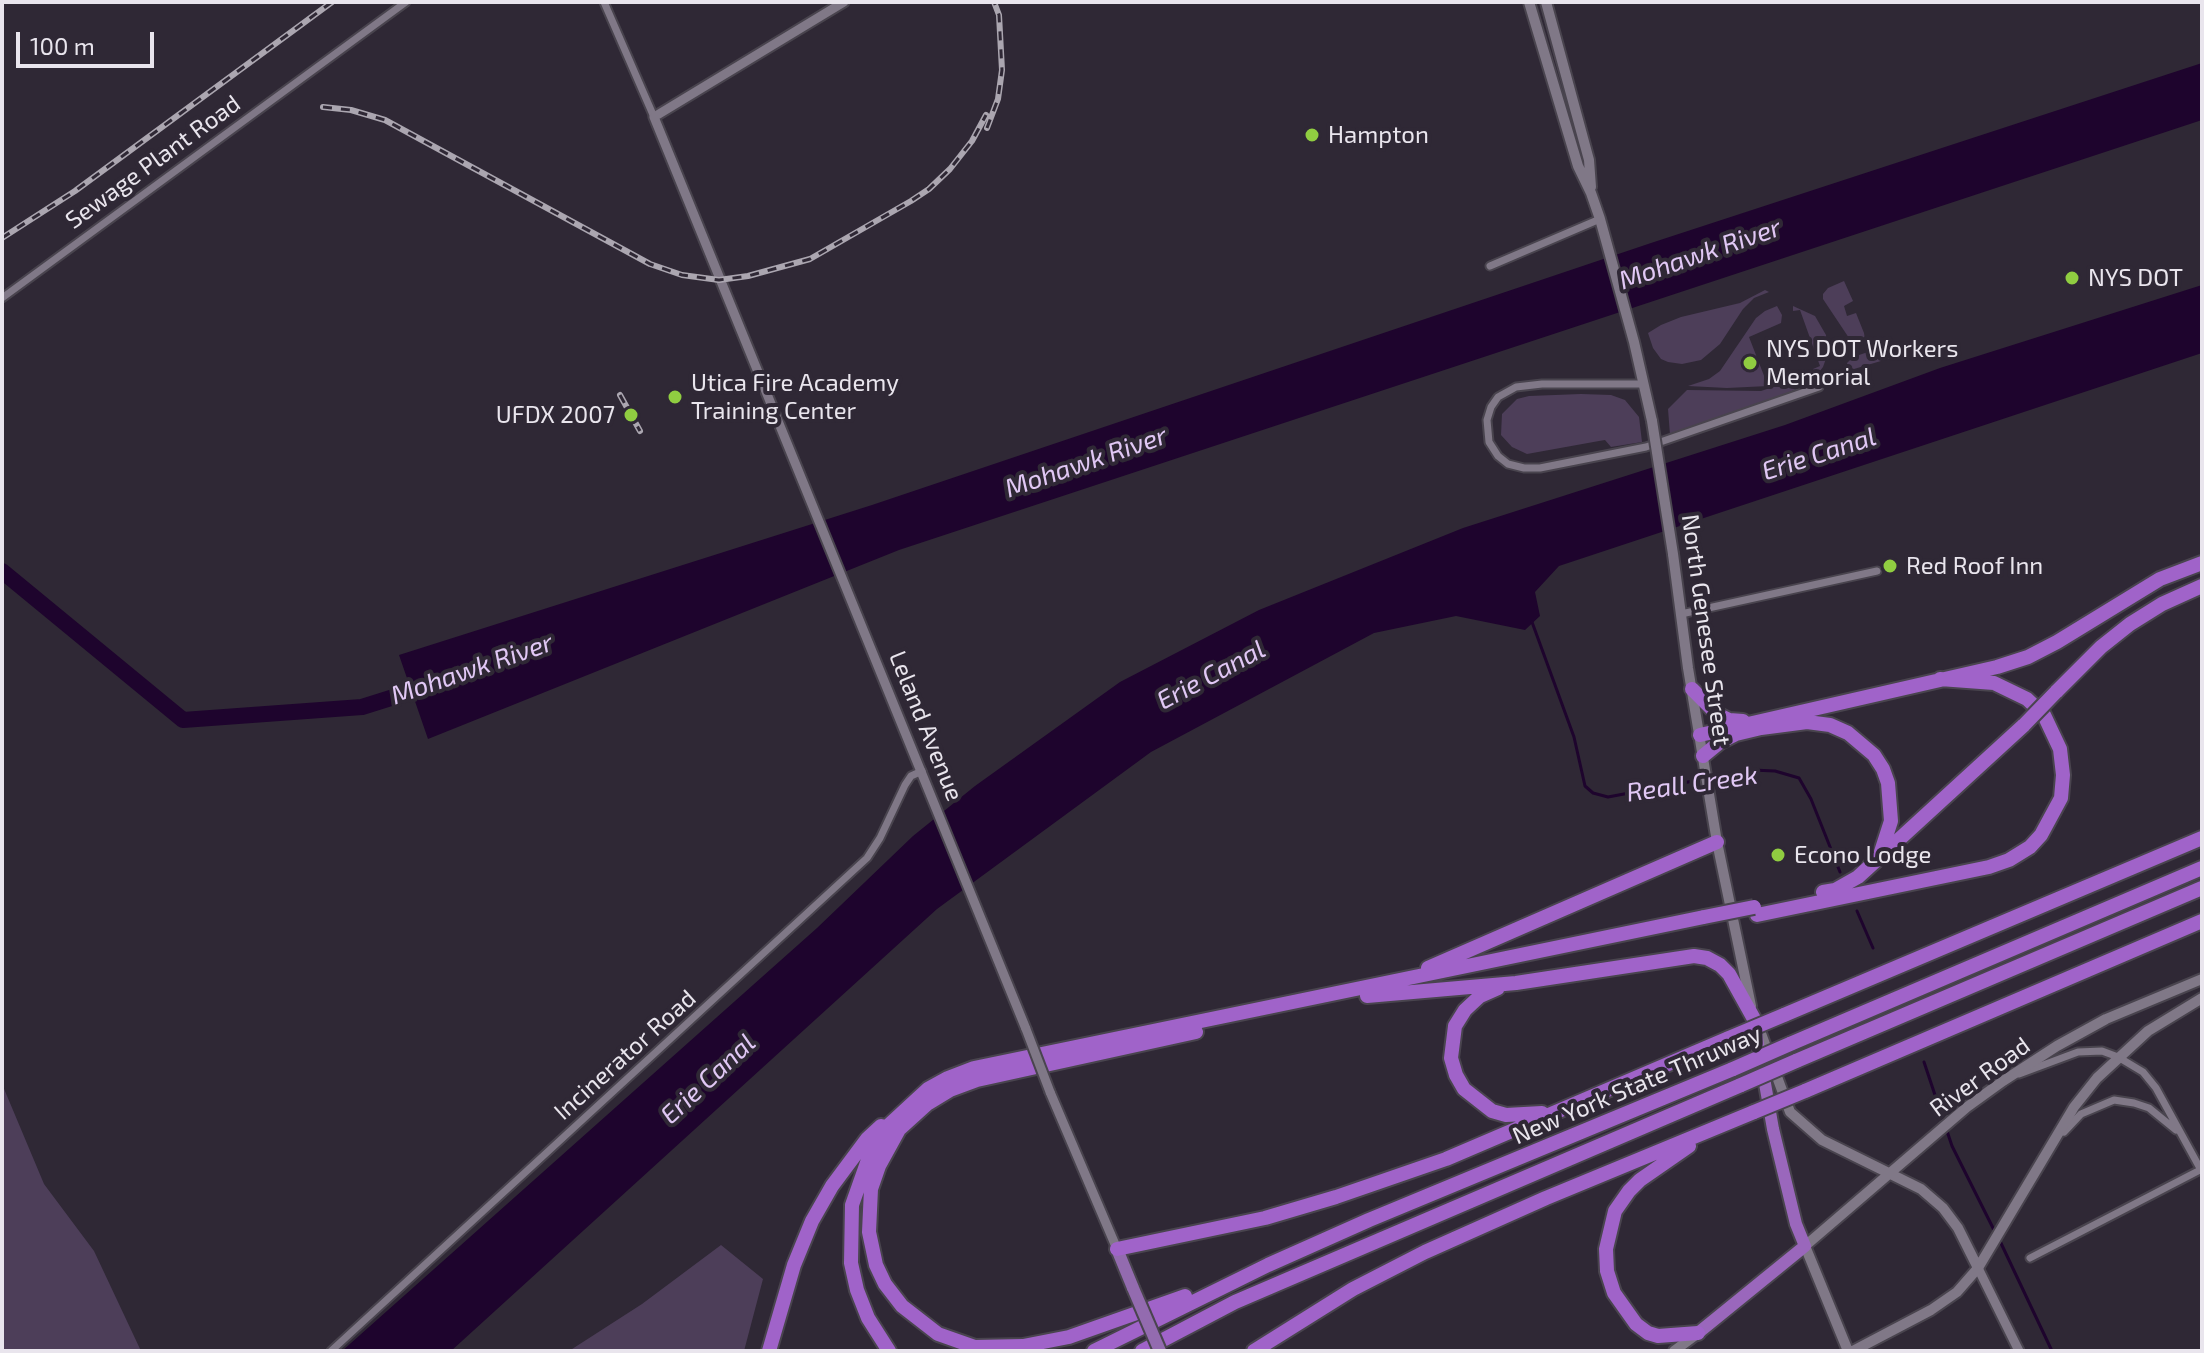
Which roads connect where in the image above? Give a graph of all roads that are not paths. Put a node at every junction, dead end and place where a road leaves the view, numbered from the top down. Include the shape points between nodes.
1 (406, 2) edge
2 (604, 2) edge
3 (844, 2) edge
4 (1529, 2) edge
5 (1546, 2) edge
6 (654, 117) junction
7 (1591, 193) junction
8 (1600, 219) junction
9 (1490, 266) dead end
10 (2, 298) edge
11 (1644, 384) junction
12 (1819, 387) dead end
13 (2202, 563) edge
14 (1877, 571) dead end
15 (2202, 586) edge
16 (1681, 614) junction
17 (1940, 679) junction
18 (1692, 689) junction
19 (1747, 722) junction
20 (1700, 735) junction
21 (1704, 762) junction
22 (922, 771) junction
23 (2202, 838) edge
24 (1717, 842) junction
25 (1879, 857) junction
26 (2202, 868) edge
27 (2202, 888) edge
28 (1756, 911) junction
29 (1706, 921) junction
30 (2202, 921) edge
31 (2202, 979) edge
32 (1516, 983) junction
33 (1384, 984) junction
34 (1363, 996) junction
35 (2202, 998) edge
36 (1752, 1012) junction
37 (2118, 1057) junction
38 (2003, 1081) junction
39 (909, 1104) junction
40 (1562, 1110) junction
41 (1731, 1122) junction
42 (903, 1124) junction
43 (2183, 1137) junction
44 (2043, 1157) junction
45 (2201, 1169) edge
46 (1891, 1174) junction
47 (1805, 1246) junction
48 (1117, 1249) junction
49 (2030, 1258) dead end
50 (1268, 1265) junction
51 (1978, 1268) junction
52 (1698, 1333) junction
53 (331, 1351) edge
54 (769, 1351) edge
55 (889, 1351) edge
56 (897, 1351) edge
57 (1094, 1351) edge
58 (1142, 1351) edge
59 (1160, 1351) edge
60 (1254, 1351) edge
61 (1674, 1351) edge
62 (1850, 1351) edge
63 (2019, 1351) edge

1 - 10 street, Sewage Plant Road
2 - 6 street
3 - 6 street
4 - 7 main road, North Genesee Street via 1578,166
5 - 7 main road, North Genesee Street via 1589,160
6 - 22 street, Leland Avenue
7 - 8 main road, North Genesee Street
8 - 9 street
8 - 11 main road, North Genesee Street
11 - 12 street via 1516,387 1491,407 1489,442 1508,464 1540,468 1646,447
11 - 16 main road, North Genesee Street, bridge
13 - 17 highway via 2160,579 2028,657
14 - 16 street
15 - 25 highway, bridge via 2162,604 2101,647
16 - 18 main road, North Genesee Street
17 - 19 highway
17 - 28 highway via 1994,683 2027,699 2044,715 2060,749 2063,775 2061,798 2041,835 2009,860 1989,867
18 - 19 highway via 1717,714
18 - 20 main road, North Genesee Street
19 - 20 highway
20 - 21 main road, North Genesee Street
21 - 24 main road, North Genesee Street
21 - 25 highway via 1720,742 1761,728 1807,722 1848,733 1874,755 1888,783 1891,821
22 - 48 street, Leland Avenue, bridge
22 - 53 street, Incinerator Road via 905,785 867,858
23 - 40 highway, bridge
24 - 33 highway
24 - 36 main road, North Genesee Street
25 - 28 highway via 1835,890
26 - 50 highway, New York State Thruway, bridge
27 - 58 highway, New York State Thruway, bridge via 1235,1302
28 - 29 highway, bridge
29 - 33 highway
29 - 34 highway
30 - 41 highway, bridge
31 - 38 main road, River Road via 2106,1019
32 - 34 highway
32 - 36 highway via 1707,958 1729,974
32 - 40 highway via 1480,996 1465,1010 1452,1039 1456,1075 1464,1089 1492,1111 1528,1115
33 - 39 highway via 974,1068
34 - 42 highway via 977,1080 950,1090
35 - 37 main road via 2148,1031
36 - 46 main road via 1790,1112 1822,1140
36 - 47 highway, North Genesee Street via 1773,1129
37 - 38 street via 2078,1052
37 - 43 street via 2143,1072 2156,1088
37 - 44 main road via 2074,1107
38 - 46 main road, River Road
39 - 54 highway via 867,1139 832,1186 794,1265
39 - 55 highway via 870,1154 852,1205 851,1263 857,1290
40 - 48 highway via 1446,1159 1336,1197 1252,1222
41 - 52 highway via 1640,1180 1615,1211 1607,1240 1607,1271 1614,1293 1636,1324 1658,1336
41 - 60 highway via 1425,1252 1353,1289
42 - 50 highway via 871,1189 869,1232 876,1265 902,1306 929,1329 958,1342 995,1348 1069,1337
42 - 56 highway via 869,1170 857,1245 870,1304
43 - 44 street via 2149,1108 2114,1100 2081,1114
43 - 45 street
44 - 51 main road
45 - 49 street
46 - 47 main road, River Road
46 - 51 main road via 1943,1208
47 - 52 highway
47 - 62 main road, North Genesee Street
48 - 59 main road, Leland Avenue, bridge
50 - 57 highway, New York State Thruway
51 - 62 main road via 1931,1310
51 - 63 street
52 - 61 main road

